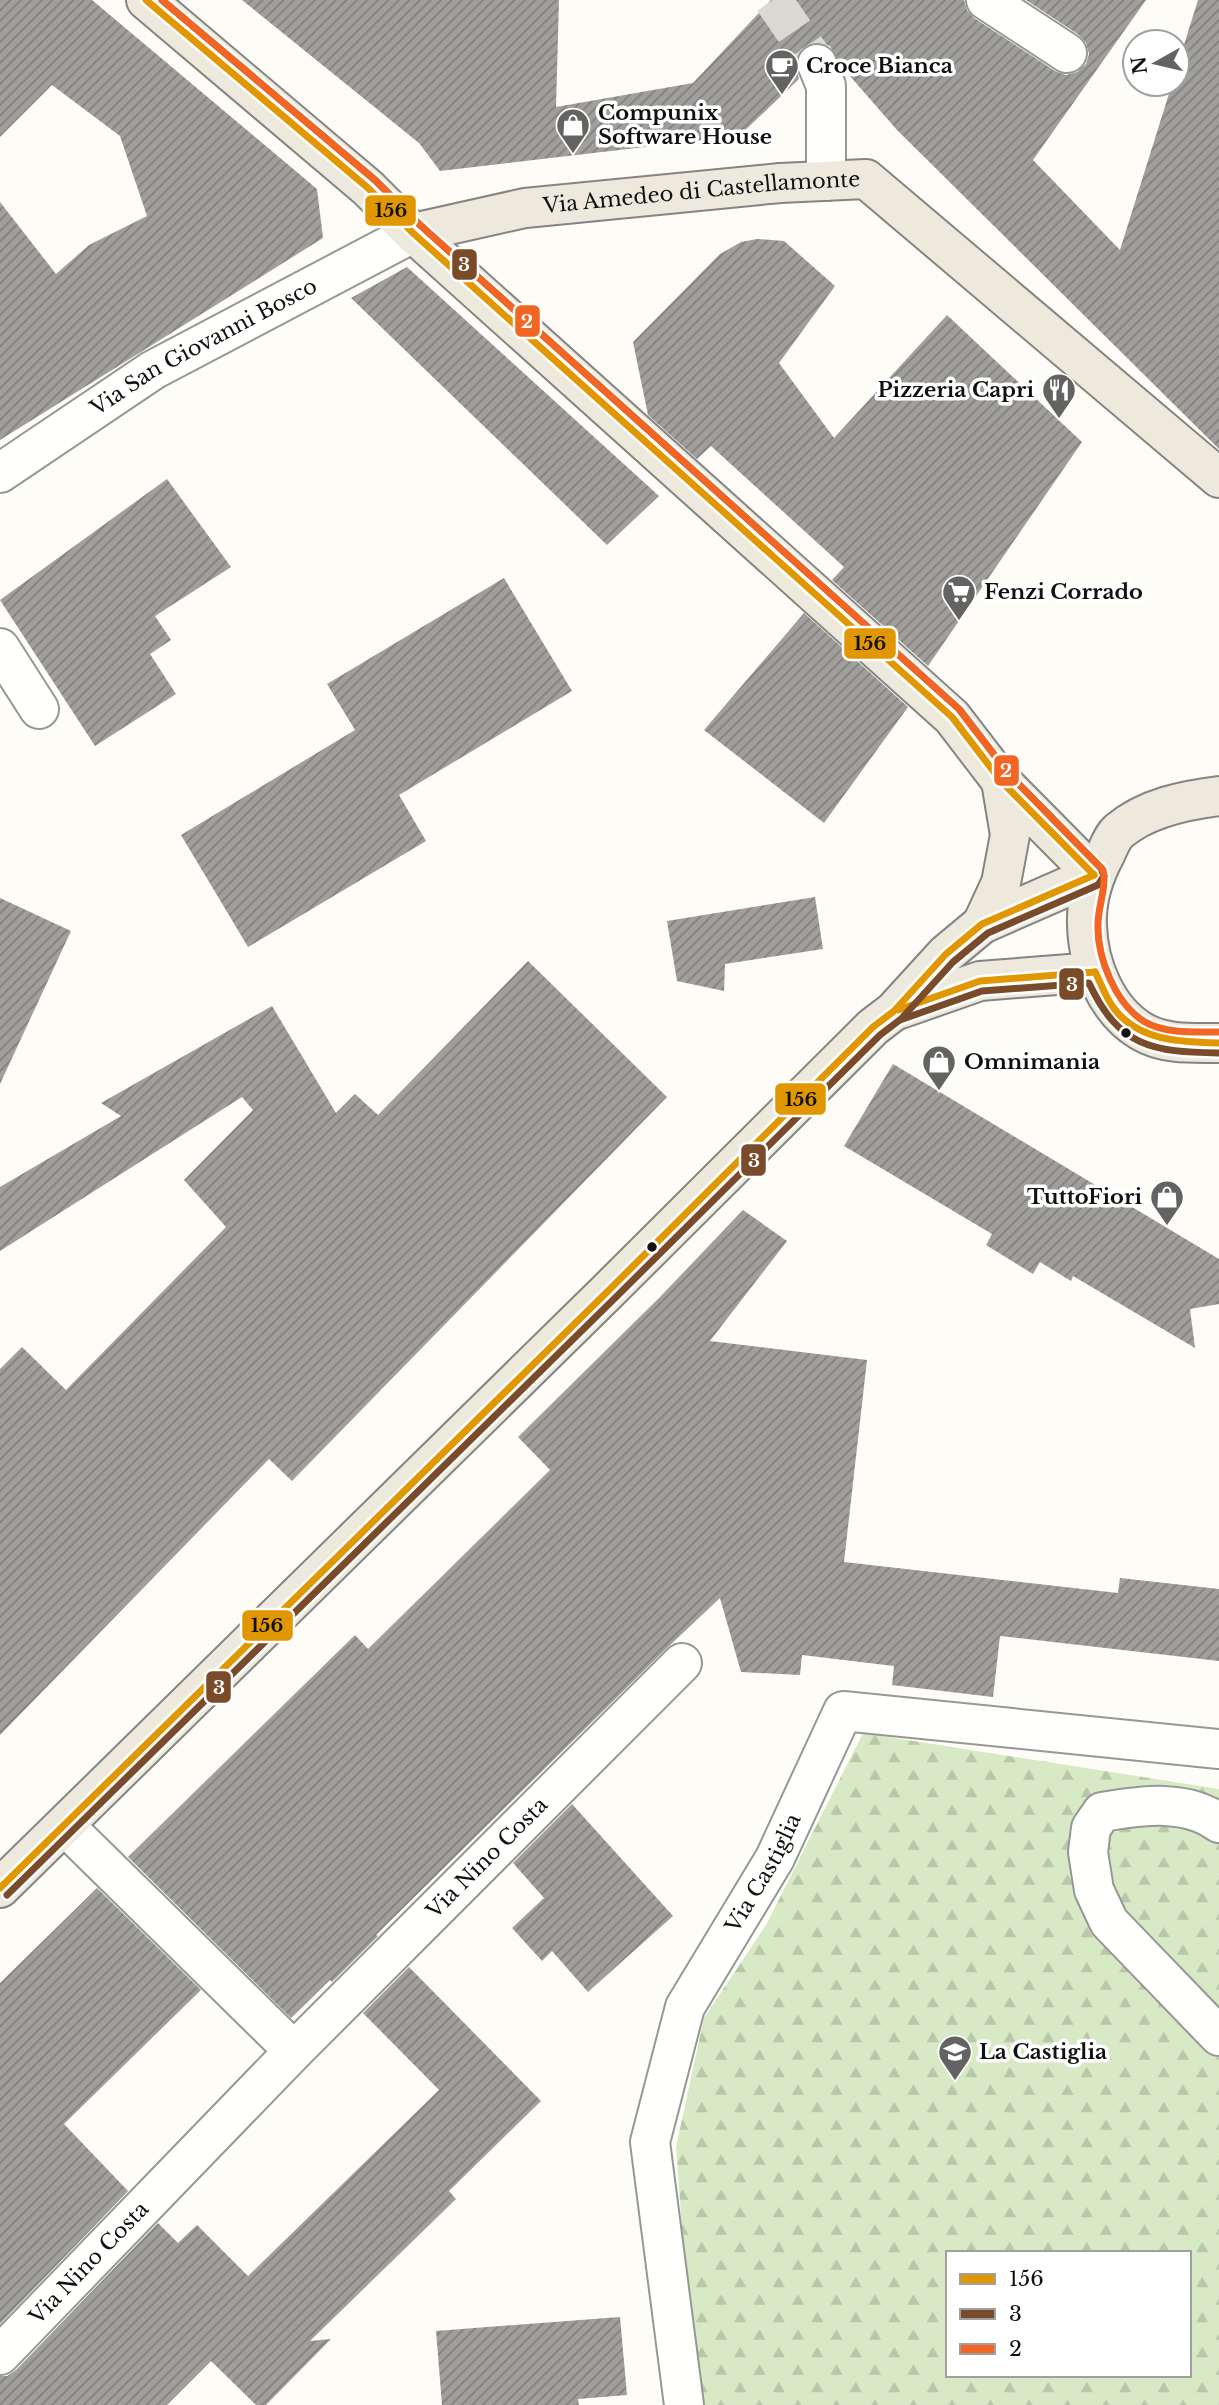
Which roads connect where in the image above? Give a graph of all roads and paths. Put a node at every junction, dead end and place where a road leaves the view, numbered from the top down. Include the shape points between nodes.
1 (146, 0) edge
2 (986, 0) edge
3 (1067, 53) dead end
4 (817, 64) tunnel mouth
5 (826, 181) junction
6 (413, 233) junction
7 (0, 473) edge
8 (1219, 478) edge
9 (0, 648) edge
10 (39, 709) dead end
11 (1002, 782) junction
12 (1219, 796) edge
13 (1094, 875) junction
14 (982, 924) junction
15 (1095, 972) junction
16 (894, 1011) junction
17 (1219, 1043) edge
18 (682, 1663) dead end
19 (1219, 1749) edge
20 (1219, 1823) edge
21 (65, 1826) junction
22 (0, 1888) edge
23 (1219, 2036) edge
24 (294, 2051) junction
25 (0, 2355) edge
26 (684, 2405) edge

1 - 6 main road via 368,188
2 - 3 street
4 - 5 street via 826,86
5 - 6 main road, Via Amedeo di Castellamonte via 525,208
5 - 8 main road, Via Amedeo di Castellamonte via 866,179
6 - 7 street, Via San Giovanni Bosco via 153,369
6 - 11 main road via 952,717
9 - 10 street
11 - 13 main road
11 - 14 main road via 1010,835 1001,883
12 - 13 main road via 1154,811 1117,831
13 - 14 main road
13 - 15 main road via 1087,925
14 - 16 main road via 946,954
15 - 16 main road via 980,981
15 - 17 main road via 1116,1011 1141,1032 1176,1042
16 - 21 main road
18 - 24 street, Via Nino Costa
19 - 26 street, Via Castiglia via 843,1711 775,1858 685,2007 650,2142
20 - 23 street via 1175,1805 1102,1812 1091,1828 1088,1852 1094,1891 1109,1922
21 - 22 main road
21 - 24 street
24 - 25 street, Via Nino Costa

